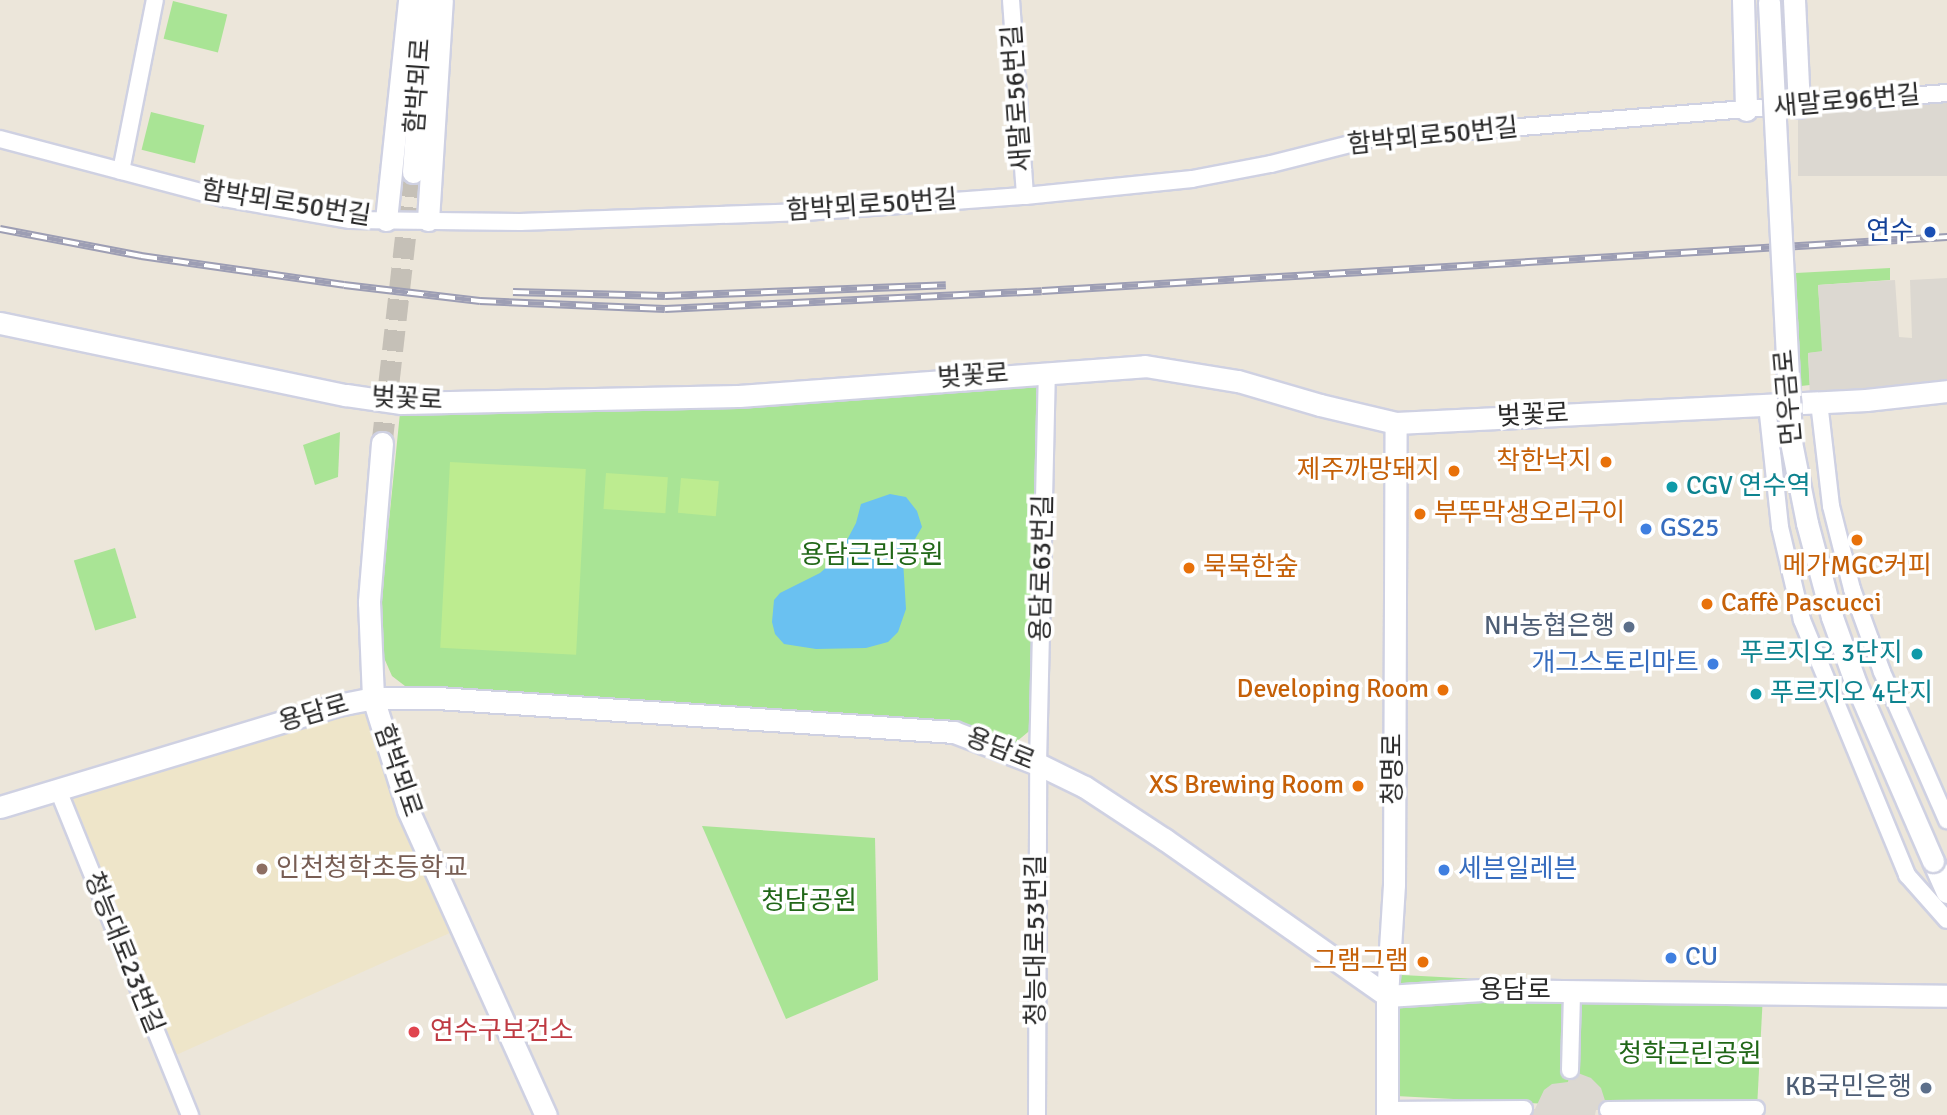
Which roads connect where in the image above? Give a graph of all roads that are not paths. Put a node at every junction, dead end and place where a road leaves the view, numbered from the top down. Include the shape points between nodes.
1 (155, 0) edge
2 (409, 0) edge
3 (426, 0) edge
4 (442, 0) edge
5 (1011, 0) edge
6 (1743, 0) edge
7 (1794, 0) edge
8 (1768, 1) edge
9 (1947, 93) edge
10 (1799, 107) junction
11 (1746, 110) junction
12 (0, 139) edge
13 (121, 171) junction
14 (413, 172) tunnel mouth
15 (1025, 196) junction
16 (386, 220) junction
17 (428, 220) junction
18 (0, 323) edge
19 (1047, 372) junction
20 (1947, 391) edge
21 (1819, 402) junction
22 (1767, 405) junction
23 (1396, 423) junction
24 (382, 443) tunnel mouth
25 (373, 698) junction
26 (1038, 764) junction
27 (58, 790) junction
28 (0, 807) edge
29 (1947, 820) edge
30 (1947, 892) edge
31 (1947, 920) edge
32 (1572, 992) junction
33 (1387, 996) junction
34 (1947, 996) edge
35 (1570, 1070) dead end
36 (1524, 1109) dead end
37 (1756, 1109) dead end
38 (1608, 1110) dead end
39 (1387, 1113) edge
40 (190, 1115) edge
41 (546, 1115) edge
42 (1037, 1115) edge

1 - 13 street
2 - 16 street
3 - 14 street, 함박뫼로
4 - 17 street
5 - 15 street, 새말로56번길
6 - 11 street
7 - 10 street
8 - 30 street, 먼우금로, bridge via 1791,443 1807,523 1856,684
9 - 10 street, 새말로96번길
10 - 11 street, 새말로96번길
11 - 15 street, 함박뫼로50번길 via 1370,139 1192,179
12 - 13 street, 함박뫼로50번길
13 - 16 street, 함박뫼로50번길 via 224,198 350,219
15 - 17 street, 함박뫼로50번길 via 805,212 520,222
16 - 17 street, 함박뫼로50번길
18 - 19 street, 벚꽃로 via 346,396 401,403 739,396
19 - 23 street, 벚꽃로 via 1145,366 1238,381
19 - 26 street, 용담로63번길
20 - 21 street, 벚꽃로
21 - 22 street, 벚꽃로
21 - 29 street, 먼우금로 via 1831,506 1853,589 1882,672
22 - 23 street, 벚꽃로
22 - 31 street, 먼우금로 via 1780,527 1802,620 1907,875
23 - 33 street, 청명로 via 1394,884
24 - 25 street, 함박뫼로 via 369,602
25 - 26 street, 용담로 via 437,698 954,732
25 - 27 street, 용담로
25 - 41 street, 함박뫼로 via 408,810
26 - 33 street, 용담로 via 1084,787 1164,839
26 - 42 street, 청능대로53번길
27 - 28 street, 용담로
27 - 40 street, 청능대로23번길
32 - 33 street, 용담로 via 1482,990
32 - 34 street, 용담로
32 - 35 street
33 - 39 street, 청명로
36 - 39 street
37 - 38 street

